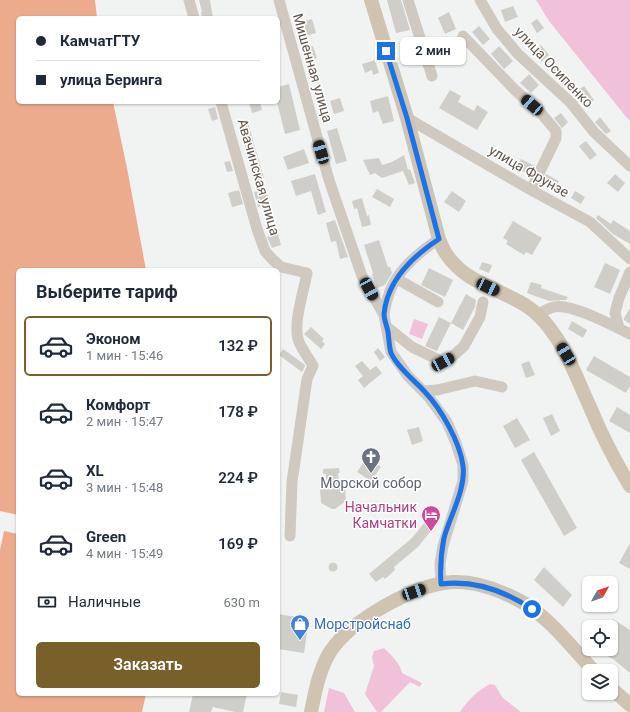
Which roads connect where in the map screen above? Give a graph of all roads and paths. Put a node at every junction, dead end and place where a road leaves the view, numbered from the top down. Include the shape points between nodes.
1 (189, 0) edge
2 (278, 0) edge
3 (371, 0) edge
4 (408, 0) edge
5 (480, 0) edge
6 (193, 16) edge
7 (463, 36) dead end
8 (432, 76) dead end
9 (223, 104) edge
10 (407, 118) junction
11 (630, 166) edge
12 (531, 190) junction
13 (439, 239) junction
14 (630, 259) edge
15 (630, 272) edge
16 (397, 279) junction
17 (438, 302) dead end
18 (483, 302) dead end
19 (537, 314) junction
20 (384, 316) junction
21 (387, 327) junction
22 (620, 328) junction
23 (630, 334) edge
24 (502, 387) dead end
25 (424, 391) junction
26 (630, 486) edge
27 (290, 536) dead end
28 (441, 584) junction
29 (587, 664) edge
30 (618, 694) edge
31 (630, 705) edge
32 (310, 712) edge

1 - 6 street
2 - 20 street, Мишенная улица via 329,180 362,276
3 - 10 main road
4 - 8 street
5 - 11 street, улица Осипенко via 497,29 518,54 571,102 594,132
7 - 12 street via 556,131 556,138
9 - 27 street, Авачинская улица via 265,251 281,267 307,273 296,326 298,341 313,366 307,379 292,482
10 - 12 street, улица Фрунзе
10 - 13 main road
12 - 14 street, улица Фрунзе via 590,222
13 - 16 street via 408,264
13 - 19 main road via 447,255 461,270
15 - 22 street via 615,313
16 - 17 street
16 - 20 street via 388,296
18 - 21 street via 480,317 464,346 443,362 412,347
19 - 22 street via 554,307 565,306
19 - 26 main road via 554,334 566,354 602,435
20 - 21 street, Мишенная улица
21 - 25 street, Мишенная улица via 391,352 408,376
22 - 23 street
24 - 25 street via 475,382
25 - 28 street, Мишенная улица via 447,422 463,465 463,481 444,538
28 - 29 main road via 454,582 477,585 522,602 547,622
28 - 32 main road via 405,596 370,615 348,631 325,661
30 - 31 main road

